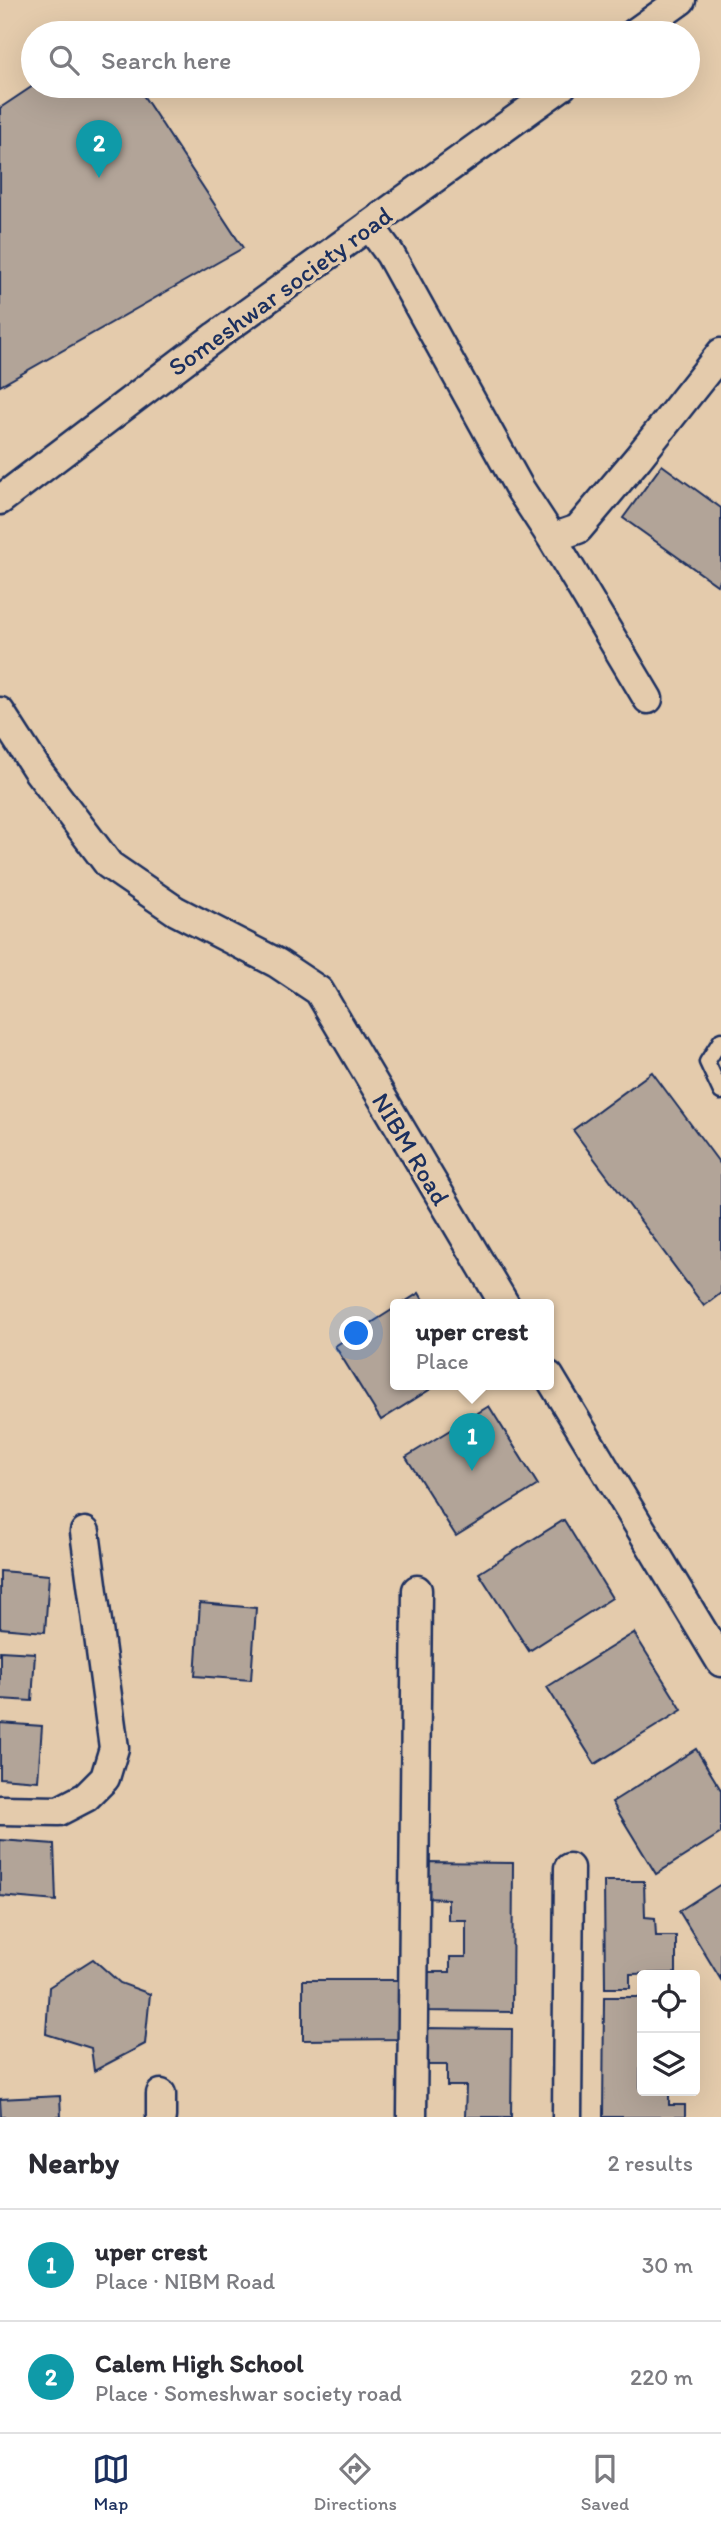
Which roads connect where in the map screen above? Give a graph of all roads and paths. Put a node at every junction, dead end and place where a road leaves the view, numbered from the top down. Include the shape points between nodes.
1 (681, 0) edge
2 (652, 21) edge
3 (545, 98) edge
4 (369, 225) junction
5 (721, 353) edge
6 (0, 500) edge
7 (551, 538) junction
8 (648, 699) dead end
9 (0, 712) edge
10 (721, 1040) edge
11 (721, 1092) edge
12 (501, 1299) edge
13 (554, 1384) edge
14 (85, 1532) dead end
15 (417, 1590) dead end
16 (721, 1662) edge
17 (0, 1811) edge
18 (569, 1868) dead end
19 (412, 2117) edge
20 (567, 2117) edge

1 - 2 street
3 - 4 street, Someshwar society road
4 - 6 street, Someshwar society road
4 - 7 street via 390,254
5 - 7 street via 578,529
7 - 8 street
9 - 12 street, NIBM Road via 109,865 176,911 277,963 319,991
10 - 11 lane via 707,1062
13 - 16 street
14 - 17 street via 114,1748 105,1778 86,1797 59,1811
15 - 19 street
18 - 20 street

